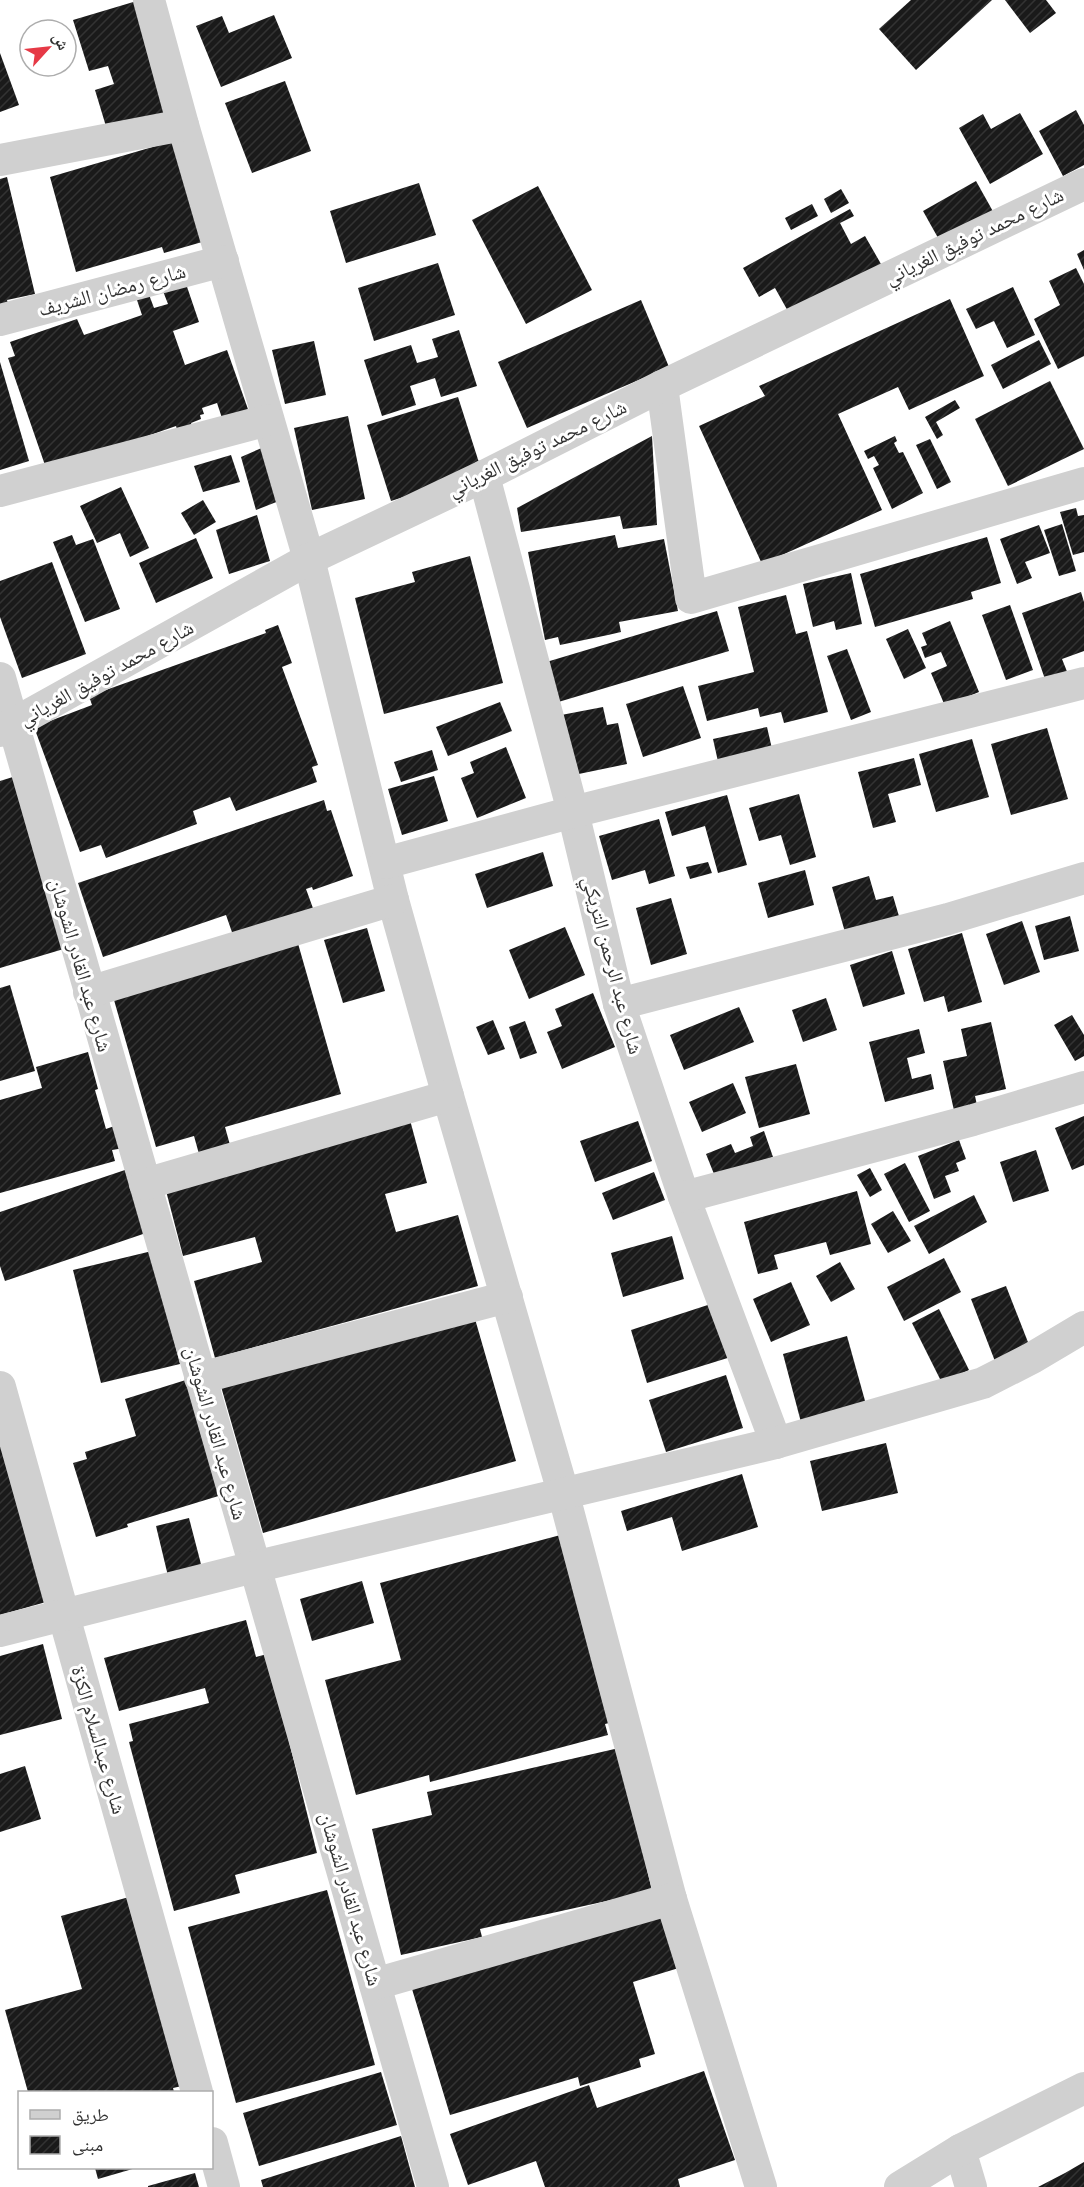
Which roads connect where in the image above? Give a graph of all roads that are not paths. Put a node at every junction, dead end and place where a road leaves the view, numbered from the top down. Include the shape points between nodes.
1 (149, 0) edge
2 (183, 125) junction
3 (0, 160) edge
4 (1084, 184) edge
5 (223, 261) junction
6 (0, 320) edge
7 (662, 386) junction
8 (268, 420) junction
9 (484, 476) junction
10 (1084, 483) edge
11 (0, 491) edge
12 (309, 559) junction
13 (0, 678) edge
14 (1084, 683) edge
15 (6, 729) edge
16 (573, 812) junction
17 (385, 863) junction
18 (1084, 878) edge
19 (393, 900) junction
20 (89, 992) junction
21 (619, 1004) junction
22 (1084, 1087) edge
23 (448, 1096) junction
24 (145, 1184) junction
25 (684, 1197) junction
26 (507, 1297) junction
27 (1084, 1327) edge
28 (200, 1378) junction
29 (0, 1387) edge
30 (776, 1443) junction
31 (563, 1492) junction
32 (254, 1567) junction
33 (64, 1615) junction
34 (0, 1631) edge
35 (671, 1899) junction
36 (375, 1984) junction
37 (1084, 2088) edge
38 (197, 2091) edge
39 (213, 2148) edge
40 (960, 2150) junction
41 (224, 2187) edge
42 (434, 2187) edge
43 (761, 2187) edge
44 (900, 2187) edge
45 (971, 2187) edge

1 - 2 street
2 - 3 street
2 - 5 street
4 - 7 street, شارع محمد توفيق الغرياني
5 - 6 street, شارع رمضان الشريف
5 - 8 street
7 - 9 street, شارع محمد توفيق الغرياني
7 - 10 street via 691,598
8 - 11 street
8 - 12 street
9 - 12 street, شارع محمد توفيق الغرياني
9 - 16 street, شارع عبد الرحمن التريكي
12 - 15 street, شارع محمد توفيق الغرياني
12 - 17 street
13 - 15 street, شارع عبد القادر الشوشان
14 - 16 street
15 - 20 street, شارع عبد القادر الشوشان
16 - 17 street
16 - 21 street, شارع عبد الرحمن التريكي
17 - 19 street
18 - 21 street via 948,919
19 - 20 street
19 - 23 street
20 - 24 street, شارع عبد القادر الشوشان
21 - 25 street, شارع عبد الرحمن التريكي
22 - 25 street
23 - 24 street
23 - 26 street
24 - 28 street, شارع عبد القادر الشوشان
25 - 30 street, شارع عبد الرحمن التريكي
26 - 28 street
26 - 31 street
27 - 30 street via 983,1383
28 - 32 street, شارع عبد القادر الشوشان
29 - 33 street, شارع عبدالسلام الكزة
30 - 31 street
31 - 32 street
31 - 35 street
32 - 33 street
32 - 36 street, شارع عبد القادر الشوشان
33 - 34 street
33 - 38 street, شارع عبدالسلام الكزة
35 - 36 street
35 - 43 street
36 - 42 street, شارع عبد القادر الشوشان
37 - 40 street
39 - 41 street
40 - 44 street
40 - 45 street

